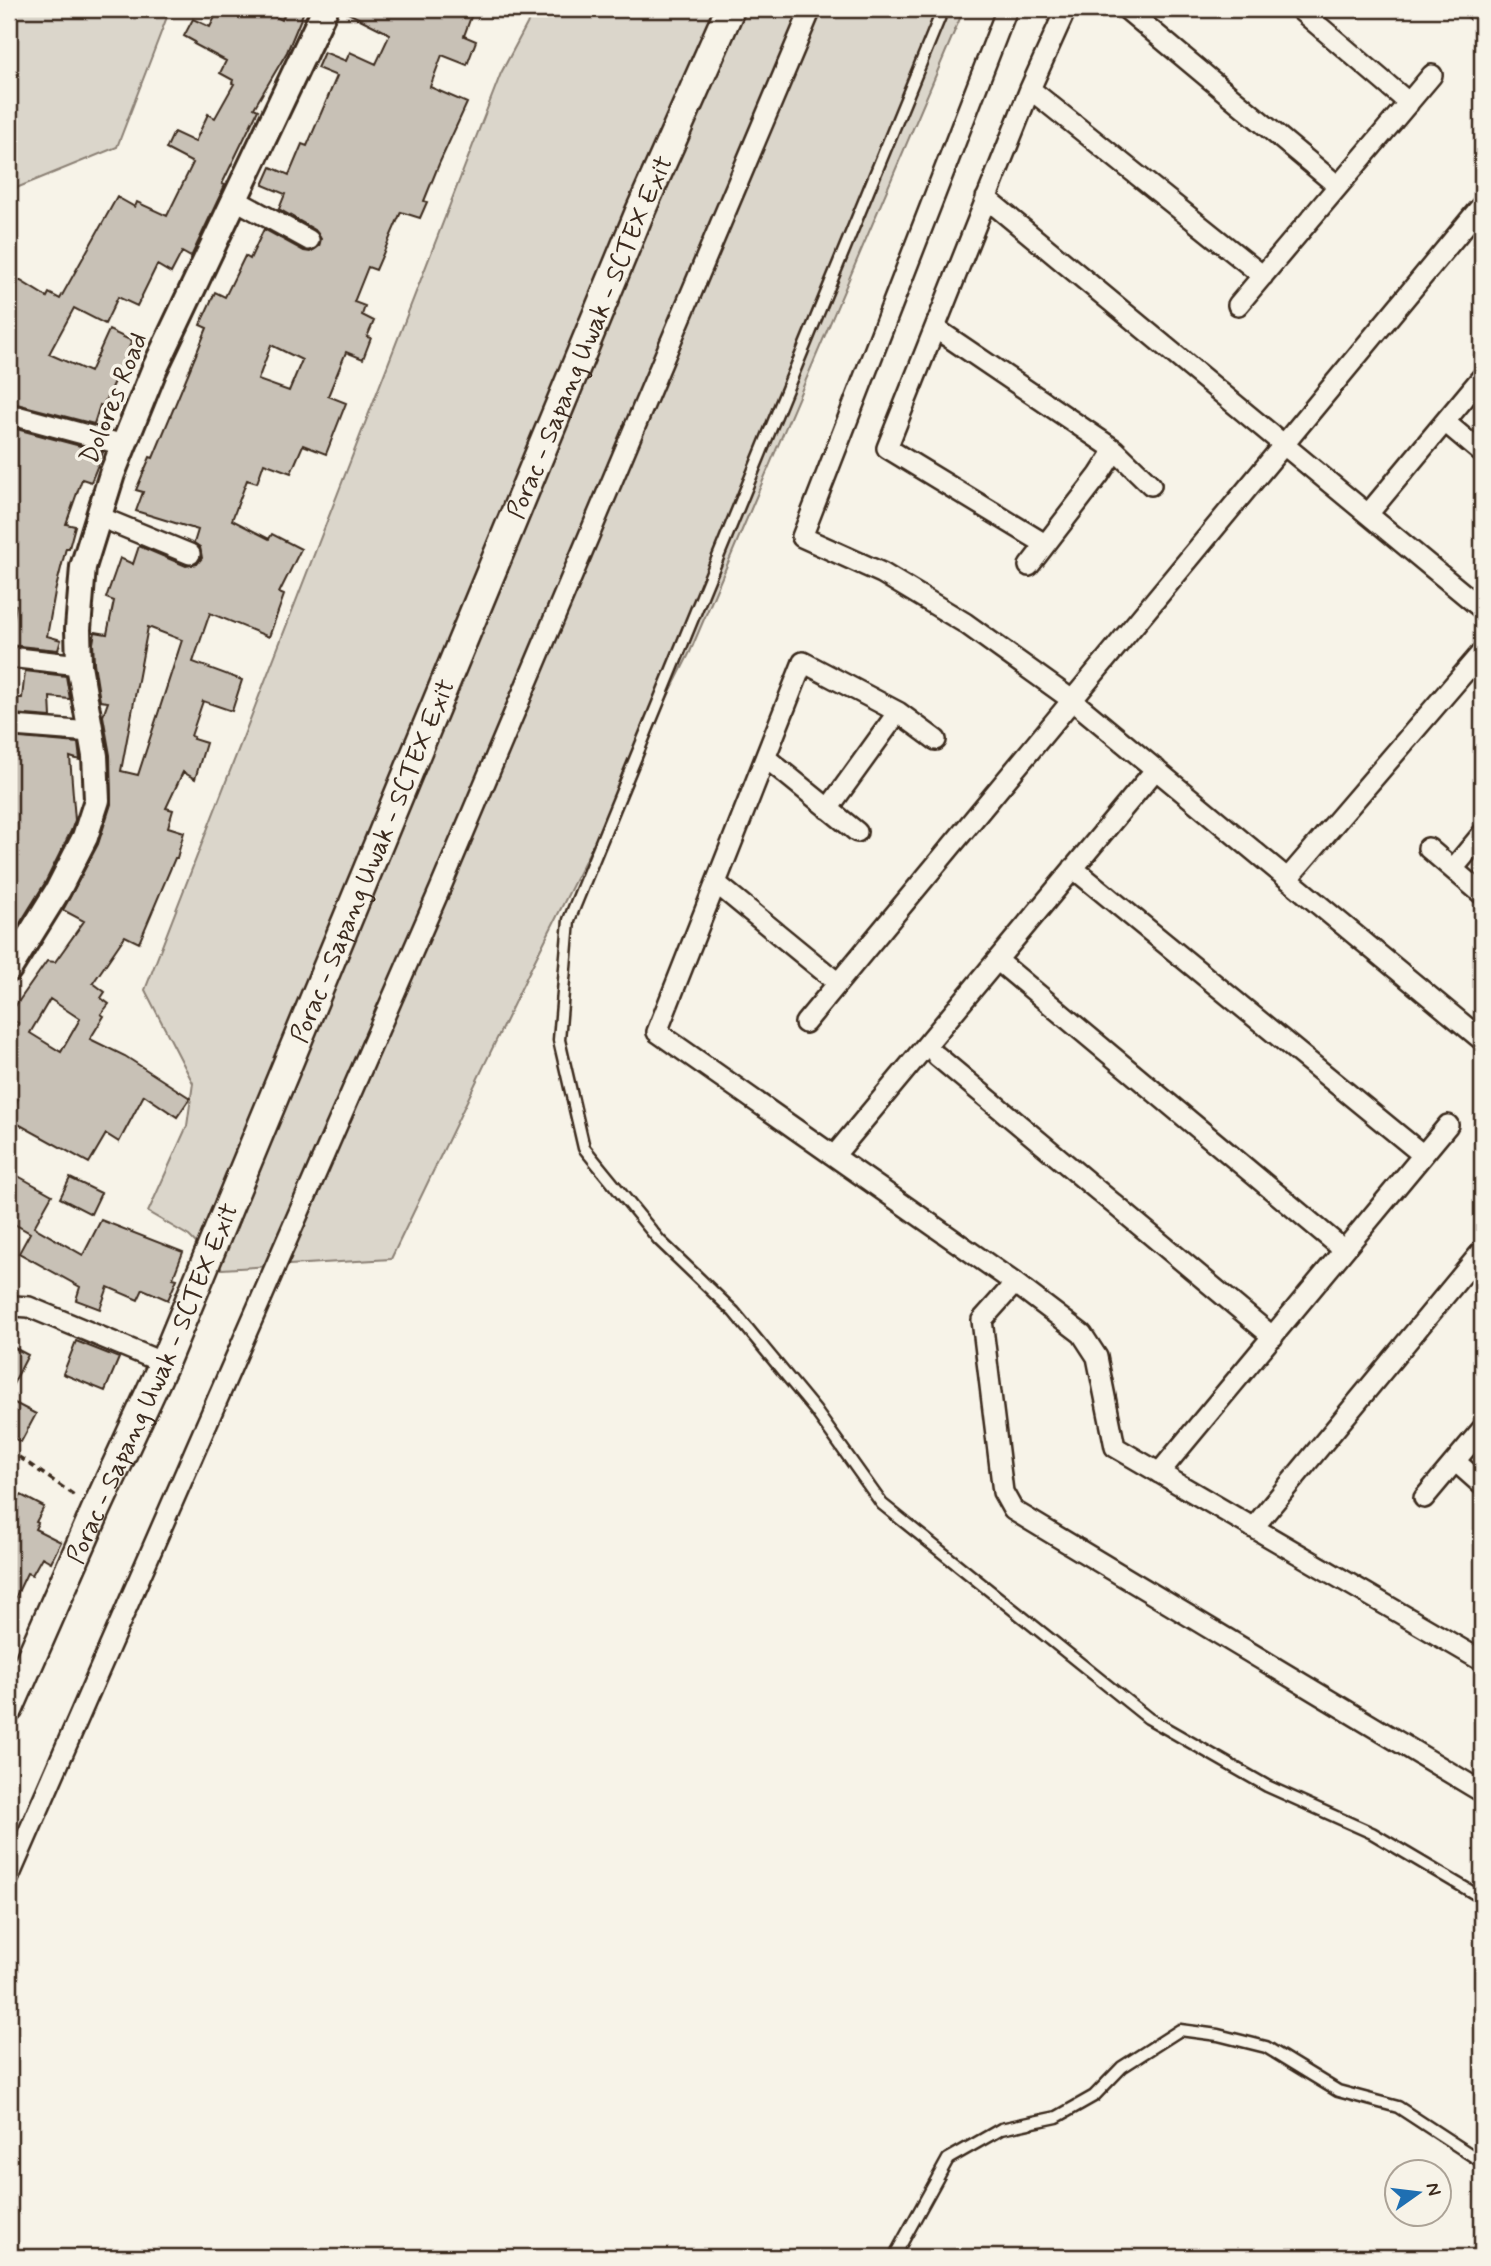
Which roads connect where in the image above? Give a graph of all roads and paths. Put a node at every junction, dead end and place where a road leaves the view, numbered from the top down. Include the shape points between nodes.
1 (325, 9) edge
2 (730, 9) edge
3 (811, 9) edge
4 (943, 9) edge
5 (1007, 9) edge
6 (1066, 9) edge
7 (1126, 9) edge
8 (1299, 9) edge
9 (1475, 9) edge
10 (1482, 15) edge
11 (1432, 75) dead end
12 (1030, 89) junction
13 (1409, 103) junction
14 (1338, 186) junction
15 (986, 198) junction
16 (236, 200) junction
17 (1482, 205) edge
18 (309, 240) dead end
19 (1263, 276) junction
20 (1238, 305) dead end
21 (935, 328) junction
22 (1482, 377) edge
23 (9, 414) edge
24 (1445, 422) junction
25 (1284, 444) junction
26 (124, 445) junction
27 (1115, 450) junction
28 (1482, 453) edge
29 (1151, 485) dead end
30 (1368, 514) junction
31 (100, 517) junction
32 (1045, 544) junction
33 (190, 554) dead end
34 (1028, 566) dead end
35 (1482, 608) edge
36 (1482, 652) edge
37 (9, 657) edge
38 (79, 665) junction
39 (1072, 700) junction
40 (898, 712) junction
41 (12, 726) dead end
42 (91, 732) junction
43 (936, 740) dead end
44 (766, 758) junction
45 (1156, 769) junction
46 (828, 809) junction
47 (857, 832) dead end
48 (1482, 834) edge
49 (1428, 848) dead end
50 (1073, 868) junction
51 (1453, 869) junction
52 (1288, 878) junction
53 (716, 883) junction
54 (1482, 894) edge
55 (997, 960) junction
56 (9, 969) edge
57 (838, 982) junction
58 (804, 1023) dead end
59 (1482, 1040) edge
60 (937, 1056) dead end
61 (1448, 1125) dead end
62 (1423, 1155) junction
63 (834, 1156) junction
64 (1345, 1250) junction
65 (1482, 1251) edge
66 (1015, 1283) junction
67 (9, 1309) edge
68 (1273, 1337) junction
69 (164, 1363) junction
70 (1482, 1429) edge
71 (9, 1450) edge
72 (1455, 1461) junction
73 (1160, 1473) junction
74 (1482, 1485) edge
75 (1424, 1498) dead end
76 (96, 1510) junction
77 (1253, 1528) junction
78 (1482, 1661) edge
79 (9, 1708) edge
80 (1482, 1791) edge
81 (9, 1877) edge
82 (1482, 1898) edge
83 (1482, 2162) edge
84 (894, 2257) edge

1 - 16 street, Dolores Road
2 - 69 main road, Porac - Sapang Uwak - SCTEX Exit via 633,227
3 - 81 street via 440,889
4 - 82 lane via 569,920 559,1040 584,1148 659,1240 751,1332 815,1410 882,1504 1148,1718 1266,1786 1373,1833
5 - 39 street via 802,537 882,573 965,623
6 - 12 street
7 - 14 street
8 - 13 street
9 - 10 street
11 - 13 street
12 - 15 street
12 - 19 street
13 - 14 street
14 - 19 street
15 - 21 street
15 - 25 street
16 - 18 street
16 - 26 street, Dolores Road via 154,370
17 - 25 street
19 - 20 street
21 - 27 street
21 - 32 street via 887,448
22 - 24 street
23 - 26 street
24 - 28 street
24 - 30 street
25 - 30 street
25 - 39 street
26 - 31 street, Dolores Road
27 - 29 street
27 - 32 street
30 - 35 street
31 - 33 street
31 - 38 street, Dolores Road via 83,567
32 - 34 street
36 - 52 street
37 - 38 street
38 - 42 street, Dolores Road
39 - 45 street
39 - 57 street
40 - 43 street
40 - 44 street via 803,662
40 - 46 street
41 - 42 street
42 - 56 street, Dolores Road via 97,800 85,837
44 - 46 street
44 - 53 street
45 - 50 street
45 - 52 street
46 - 47 street
48 - 51 street
49 - 51 street
50 - 55 street
50 - 62 street
51 - 54 street
52 - 59 street
53 - 57 street
53 - 63 street via 657,1032
55 - 63 street
55 - 64 street
57 - 58 street
60 - 68 street
61 - 62 street
62 - 64 street
63 - 66 street
64 - 68 street
65 - 77 street
66 - 73 street via 1082,1334 1097,1357 1115,1447
66 - 80 street via 982,1320 1003,1492 1013,1510
67 - 69 street via 29,1307
68 - 73 street
69 - 76 main road, Porac - Sapang Uwak - SCTEX Exit
70 - 72 street
71 - 76 path
72 - 74 street
72 - 75 street
73 - 77 street
76 - 79 main road, Porac - Sapang Uwak - SCTEX Exit
77 - 78 street
83 - 84 lane via 1398,2107 1338,2091 1266,2047 1180,2030 1122,2067 1094,2096 1066,2112 1001,2129 948,2159

